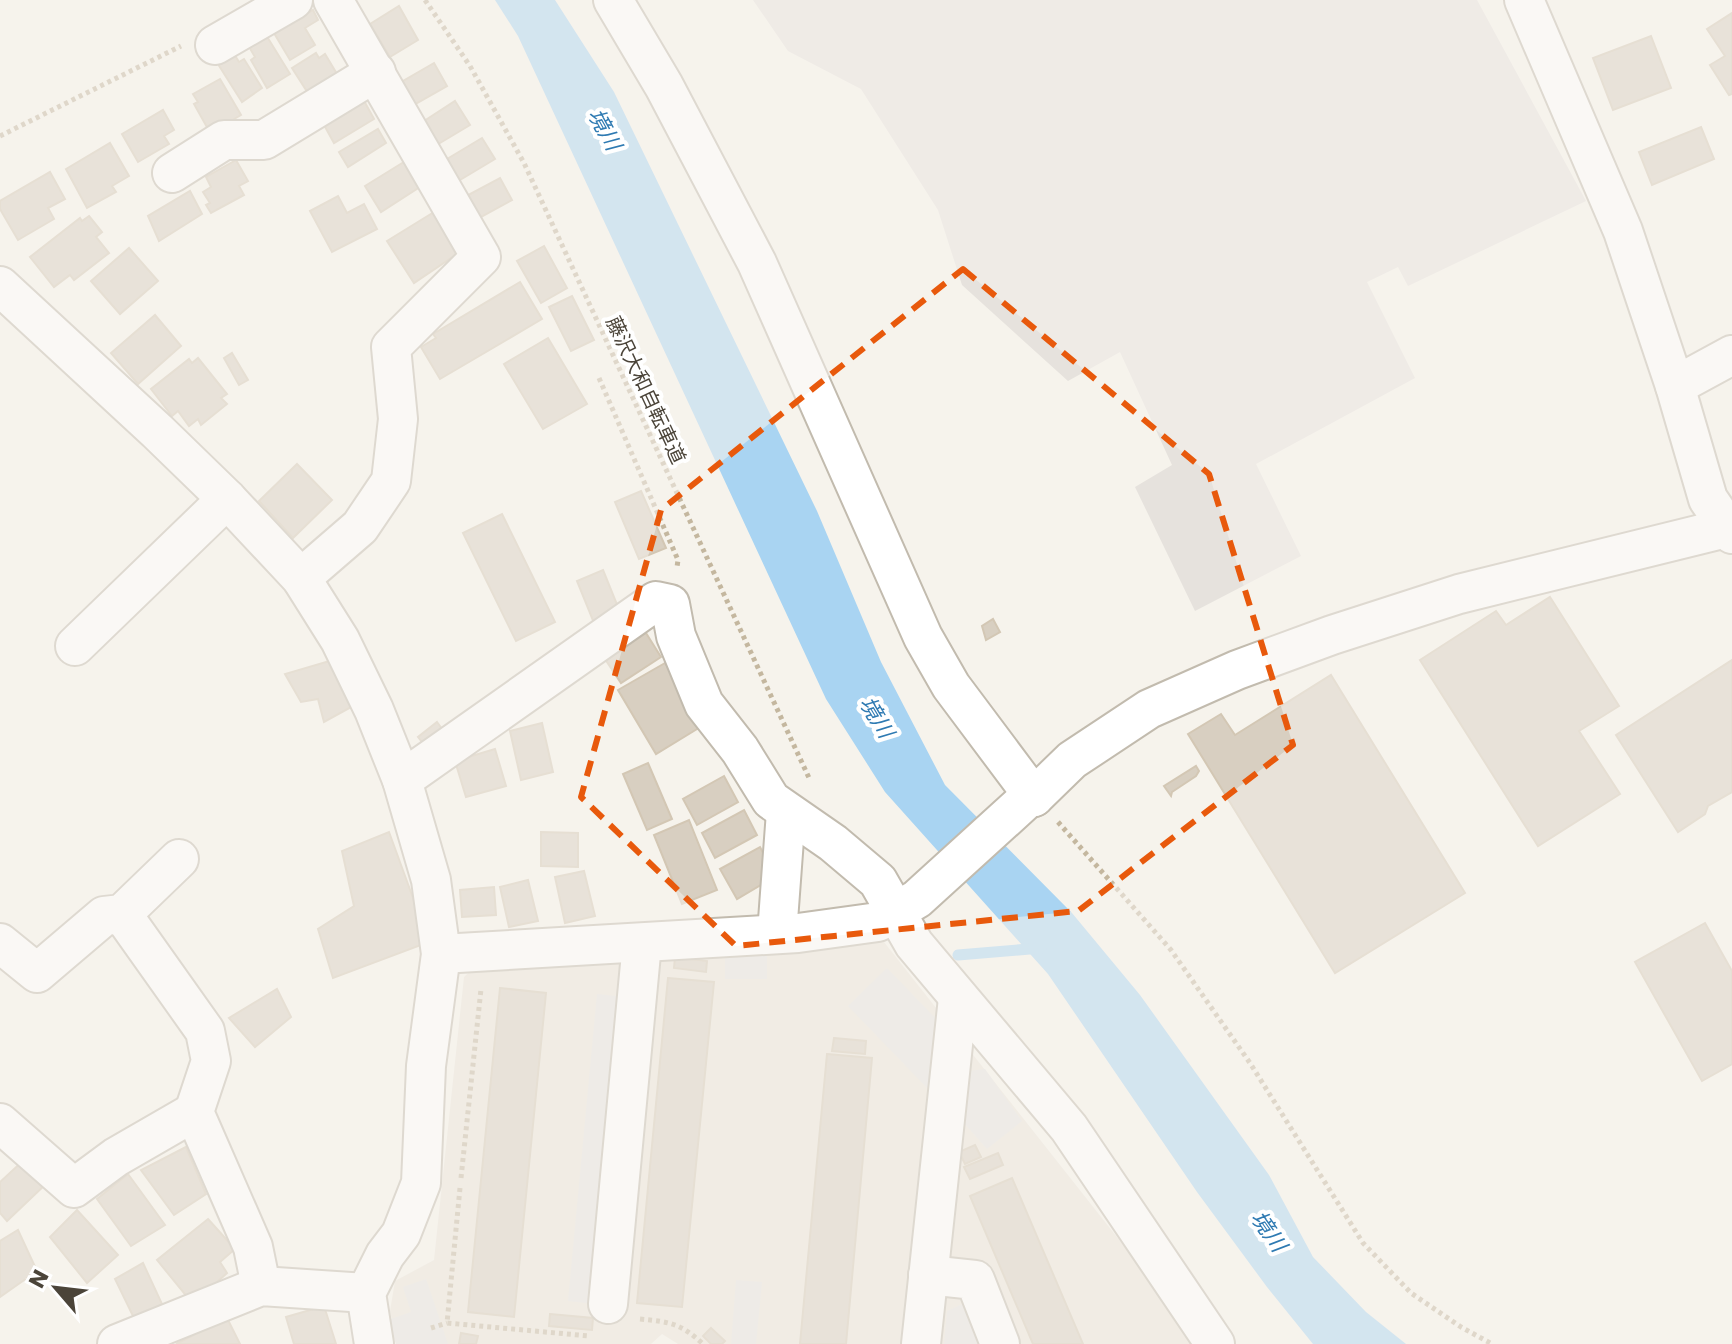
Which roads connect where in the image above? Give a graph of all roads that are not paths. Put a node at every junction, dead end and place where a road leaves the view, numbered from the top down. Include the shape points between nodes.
1 (293, 0) edge
2 (333, 0) edge
3 (613, 0) edge
4 (1524, 0) edge
5 (215, 45) road end
6 (376, 72) junction
7 (172, 173) dead end
8 (0, 286) edge
9 (1732, 355) edge
10 (1675, 386) junction
11 (227, 499) junction
12 (1729, 531) edge
13 (301, 578) junction
14 (75, 646) dead end
15 (402, 780) junction
16 (1031, 798) junction
17 (800, 800) junction
18 (179, 859) dead end
19 (907, 906) junction
20 (122, 914) junction
21 (777, 934) junction
22 (0, 943) edge
23 (642, 943) junction
24 (441, 954) junction
25 (958, 998) junction
26 (194, 1112) junction
27 (0, 1123) edge
28 (928, 1275) junction
29 (261, 1286) junction
30 (366, 1293) junction
31 (616, 1320) road end
32 (117, 1344) edge
33 (374, 1344) edge
34 (921, 1344) edge
35 (1000, 1344) edge
36 (1215, 1344) edge

1 - 5 street
2 - 6 street
3 - 16 street via 757,263 923,637 951,686
4 - 10 street via 1623,231
6 - 7 street via 264,140 224,140
6 - 13 street via 481,257 391,347 398,419 391,481 360,527
8 - 11 street
9 - 10 street
10 - 12 street via 1708,499
11 - 13 street
11 - 14 street
12 - 16 street via 1459,594 1237,670 1149,709 1072,760
13 - 15 street via 340,640
15 - 17 street via 656,601 670,604 676,636 704,704 771,800
15 - 24 street via 431,880
16 - 19 street
17 - 19 street via 833,843
17 - 21 street
18 - 20 street
19 - 21 street via 878,922
19 - 25 street via 914,944
20 - 22 street via 104,916 37,973
20 - 26 street via 205,1031 211,1061
21 - 23 street
23 - 24 street
23 - 31 street
24 - 30 street via 426,1066 421,1183 401,1234
25 - 28 street
25 - 36 street via 1069,1128
26 - 27 street via 74,1188
26 - 29 street via 253,1247
28 - 34 street
28 - 35 street via 975,1280
29 - 30 street
29 - 32 street
30 - 33 street

